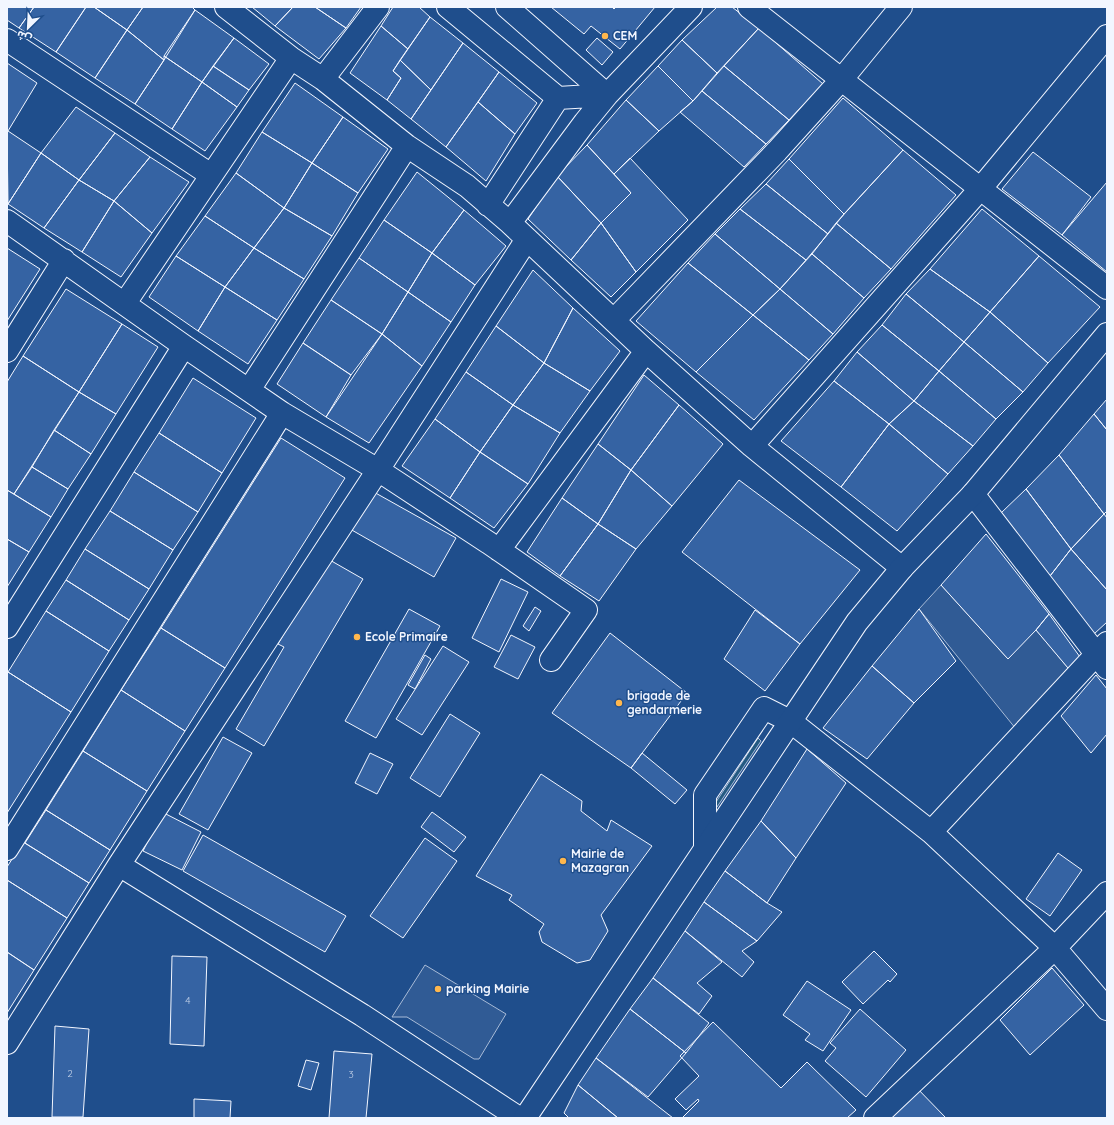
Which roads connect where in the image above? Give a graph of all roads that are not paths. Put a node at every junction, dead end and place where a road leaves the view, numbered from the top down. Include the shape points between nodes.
1 (226, 7) edge
2 (378, 7) edge
3 (448, 7) edge
4 (507, 7) edge
5 (691, 7) edge
6 (749, 7) edge
7 (901, 7) edge
8 (1107, 36) edge
9 (7, 40) edge
10 (291, 58) junction
11 (323, 79) junction
12 (842, 79) junction
13 (607, 95) junction
14 (558, 98) junction
15 (407, 146) junction
16 (211, 175) junction
17 (981, 188) junction
18 (488, 205) junction
19 (7, 221) edge
20 (510, 223) junction
21 (527, 239) junction
22 (64, 260) junction
23 (1107, 288) edge
24 (125, 303) junction
25 (614, 320) junction
26 (1107, 334) edge
27 (184, 346) junction
28 (7, 351) edge
29 (646, 351) junction
30 (249, 390) junction
31 (282, 413) junction
32 (752, 446) junction
33 (378, 470) junction
34 (973, 494) junction
35 (499, 550) junction
36 (902, 568) junction
37 (7, 627) edge
38 (1104, 656) edge
39 (551, 660) dead end
40 (790, 722) junction
41 (931, 832) junction
42 (705, 847) junction
43 (7, 849) edge
44 (119, 865) junction
45 (1107, 893) edge
46 (1055, 948) junction
47 (1107, 1009) edge
48 (7, 1042) edge
49 (519, 1118) edge
50 (524, 1118) edge
51 (875, 1118) edge

1 - 10 street
2 - 11 street
3 - 14 street
4 - 13 street
5 - 13 street
6 - 12 street
7 - 12 street
8 - 17 street
9 - 16 street
10 - 11 street
10 - 16 street
11 - 15 street
12 - 17 street
12 - 25 street via 777,151
13 - 14 street
13 - 20 street
14 - 18 street
15 - 18 street via 467,186
15 - 30 street
16 - 24 street
17 - 23 street
17 - 32 street
18 - 20 street
19 - 22 street
20 - 21 street
21 - 25 street
21 - 33 street
22 - 24 street
22 - 28 street
24 - 27 street
25 - 29 street
26 - 34 street
27 - 30 street
27 - 37 street
29 - 32 street
29 - 35 street
30 - 31 street
31 - 33 street
31 - 43 street
32 - 36 street
33 - 35 street
33 - 44 street
34 - 36 street
34 - 38 street
35 - 39 street via 586,610
36 - 40 street via 856,622
38 - 41 street
40 - 41 street
40 - 42 street
40 - 42 street via 764,708 704,795
41 - 46 street
42 - 50 street
44 - 48 street
44 - 49 street via 362,1015
45 - 46 street
46 - 47 street
46 - 51 street

